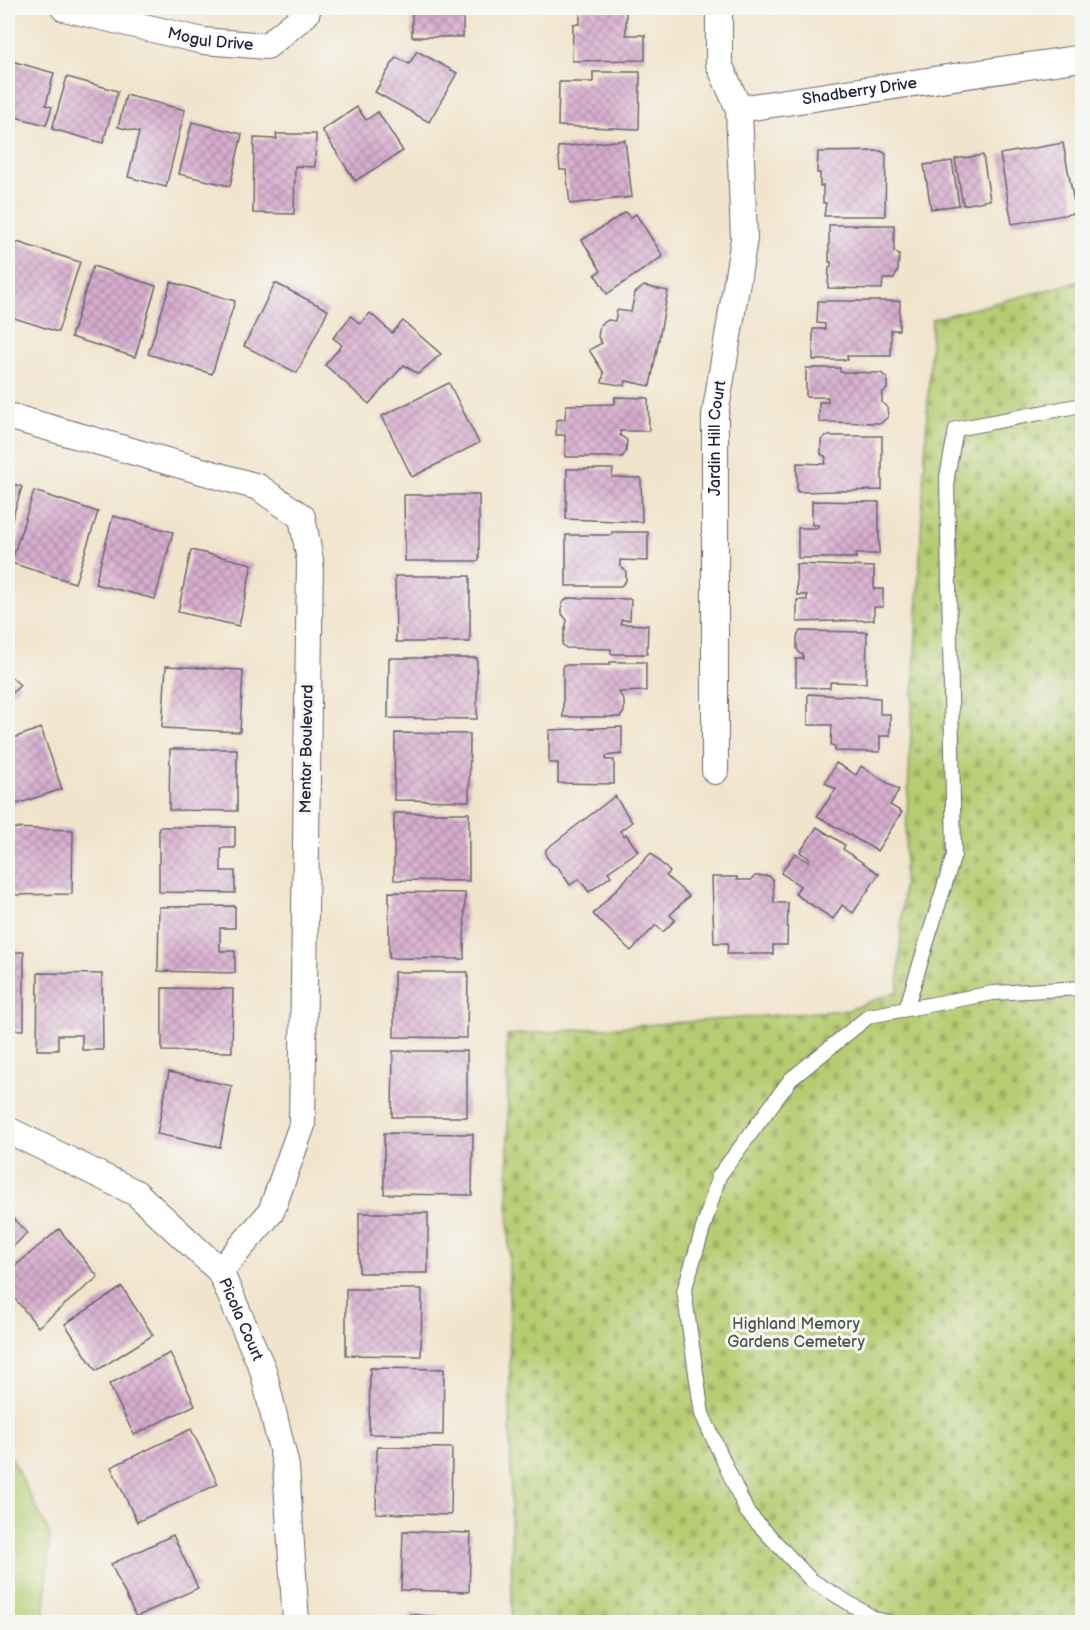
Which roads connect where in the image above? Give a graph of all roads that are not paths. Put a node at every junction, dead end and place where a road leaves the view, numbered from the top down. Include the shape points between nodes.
1 (64, 8) edge
2 (308, 8) edge
3 (719, 8) edge
4 (1083, 58) edge
5 (739, 109) junction
6 (1083, 405) edge
7 (8, 416) edge
8 (715, 771) dead end
9 (1083, 988) edge
10 (906, 1009) junction
11 (8, 1130) edge
12 (220, 1271) junction
13 (296, 1623) edge
14 (887, 1623) edge

1 - 2 street, Mogul Drive via 203,41 267,46 306,14
3 - 5 street via 719,64
4 - 5 street, Shadberry Drive
5 - 8 street, Jardin Hill Court via 744,238 715,415
6 - 10 lane via 956,429 947,477 954,855
7 - 12 street, Mentor Boulevard via 258,487 302,517 310,560 302,1125 271,1212
9 - 10 lane via 993,993
10 - 14 lane via 869,1016 791,1079 719,1176 684,1291 702,1414 747,1512 811,1580
11 - 12 street, Picola Court via 136,1193
12 - 13 street, Picola Court via 263,1370 286,1466

